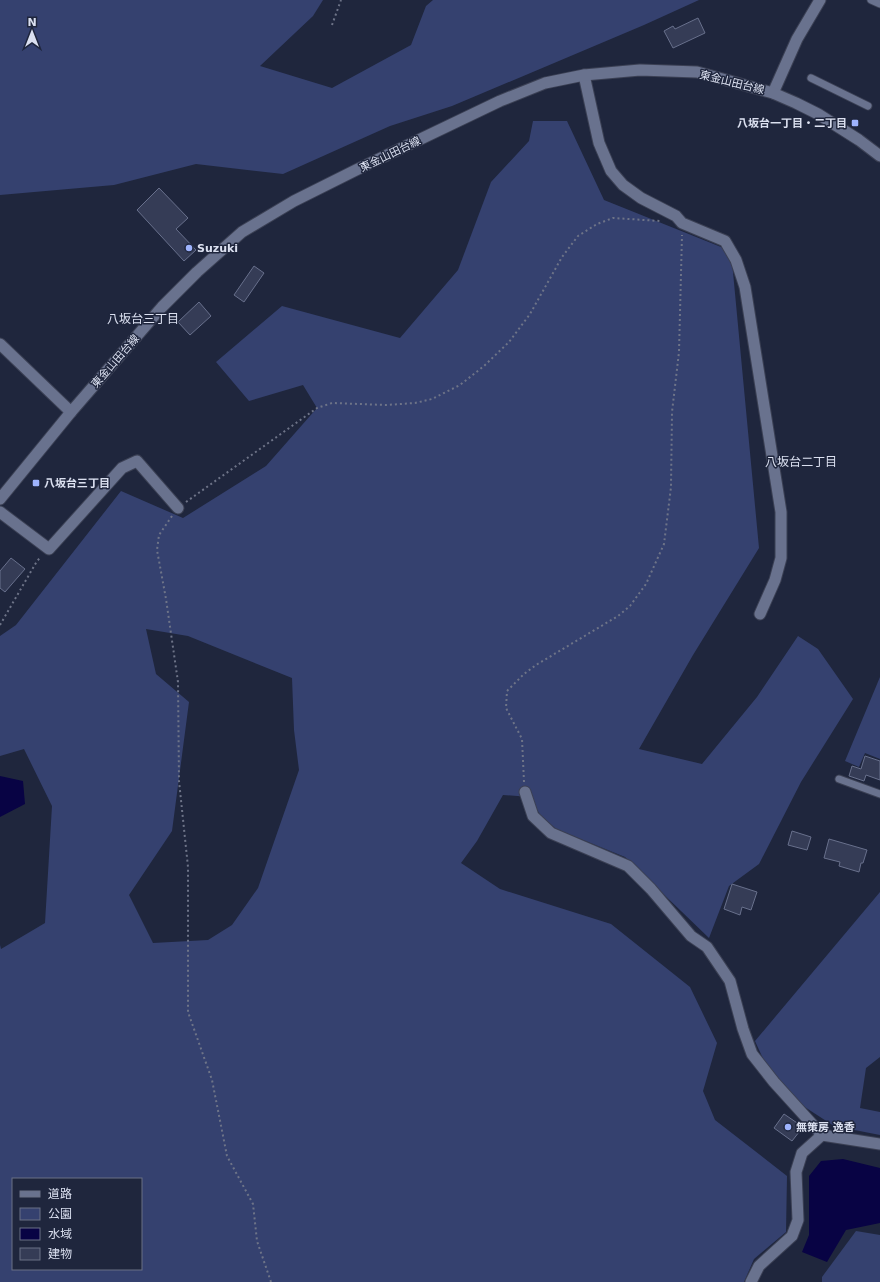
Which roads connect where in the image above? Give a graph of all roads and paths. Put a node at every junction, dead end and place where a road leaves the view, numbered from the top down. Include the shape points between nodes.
1 (341, 0) edge
2 (820, 0) edge
3 (332, 25) dead end
4 (584, 75) junction
5 (811, 78) dead end
6 (773, 93) junction
7 (868, 106) dead end
8 (880, 156) edge
9 (682, 223) junction
10 (0, 344) edge
11 (71, 412) junction
12 (0, 499) edge
13 (178, 508) junction
14 (0, 512) edge
15 (49, 549) junction
16 (760, 614) dead end
17 (0, 624) edge
18 (839, 779) dead end
19 (525, 792) joint
20 (880, 794) edge
21 (822, 1135) junction
22 (880, 1144) edge
23 (271, 1282) edge
24 (751, 1282) edge

1 - 3 path
2 - 6 street via 797,39
4 - 6 street, 東金山田台線 via 640,70 697,72
4 - 9 street via 599,143 611,171 623,185 641,198 676,216
4 - 11 street, 東金山田台線 via 545,83 500,101 294,201 242,232 162,307
5 - 7 lane
6 - 8 street, 東金山田台線 via 818,114
9 - 13 path via 613,218 597,224 578,236 562,257 530,314 509,342 460,385 432,399 415,403 332,403 317,408
9 - 16 street via 725,241 736,260 745,287 781,512 781,558 775,580
9 - 19 path via 679,352 672,412 671,487 664,544 646,584 630,606 524,674 507,691 506,708 522,739
10 - 11 street
11 - 12 street, 東金山田台線
13 - 15 street via 137,461 122,468
13 - 23 path via 159,535 157,550 178,682 179,781 188,867 188,1012 212,1080 227,1156 253,1204 257,1240
14 - 15 street
15 - 17 path via 37,561
18 - 20 lane
19 - 21 street via 533,816 551,832 628,866 691,936 707,948 730,981 752,1054
21 - 22 street
21 - 24 street via 802,1153 796,1172 798,1220 792,1236 759,1266

